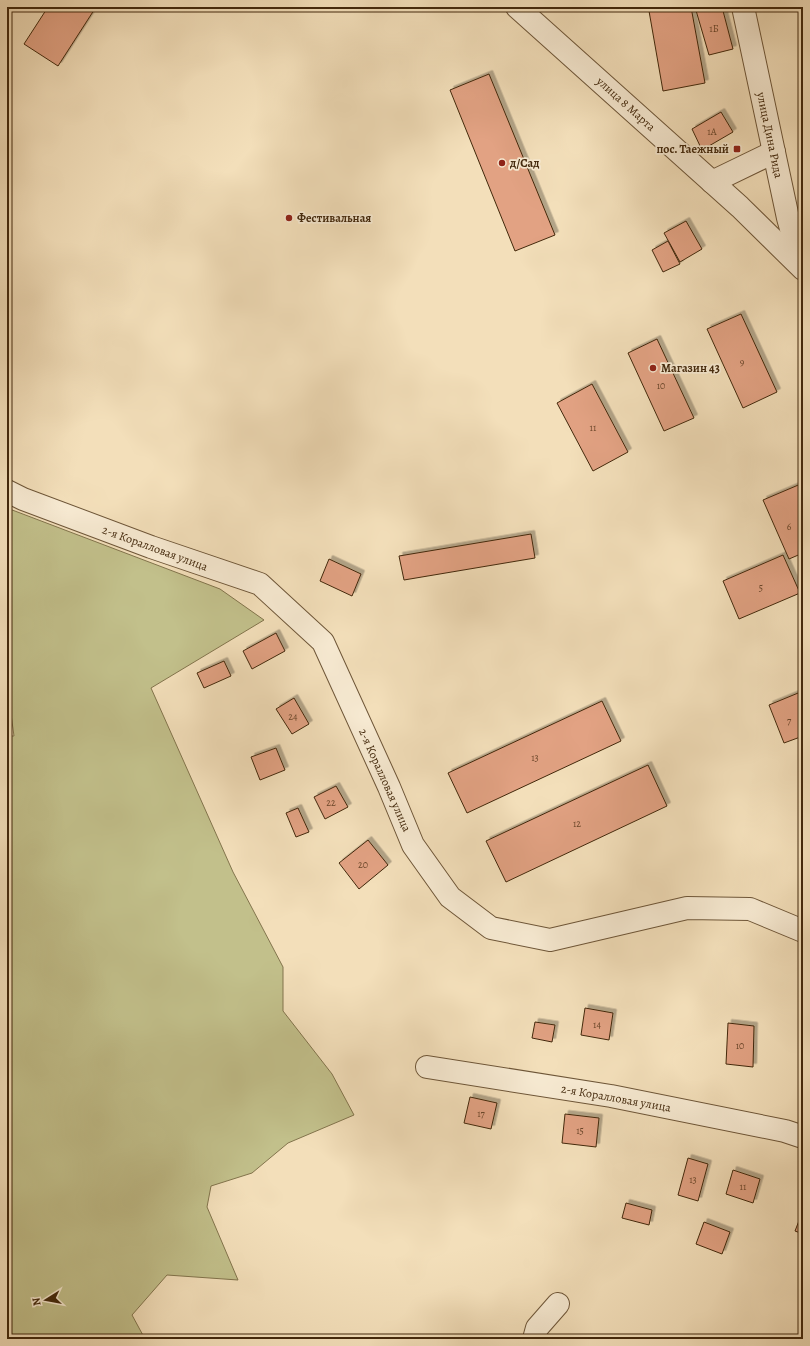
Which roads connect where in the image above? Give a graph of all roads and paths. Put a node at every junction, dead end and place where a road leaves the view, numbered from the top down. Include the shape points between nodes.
1 (517, 7) edge
2 (743, 7) edge
3 (774, 152) junction
4 (712, 182) junction
5 (803, 261) edge
6 (803, 269) edge
7 (7, 491) edge
8 (803, 931) edge
9 (427, 1067) dead end
10 (803, 1137) edge
11 (558, 1304) dead end
12 (534, 1339) edge

1 - 4 street, улица 8 Марта
2 - 3 street, улица Дина Рида
3 - 4 street
3 - 5 street, улица Дина Рида via 795,244
4 - 6 street, улица 8 Марта
7 - 8 street, 2-я Коралловая улица via 151,547 260,584 323,642 413,845 450,897 491,928 550,940 687,908 750,909
9 - 10 street, 2-я Коралловая улица via 611,1096 785,1131
11 - 12 street via 537,1328

